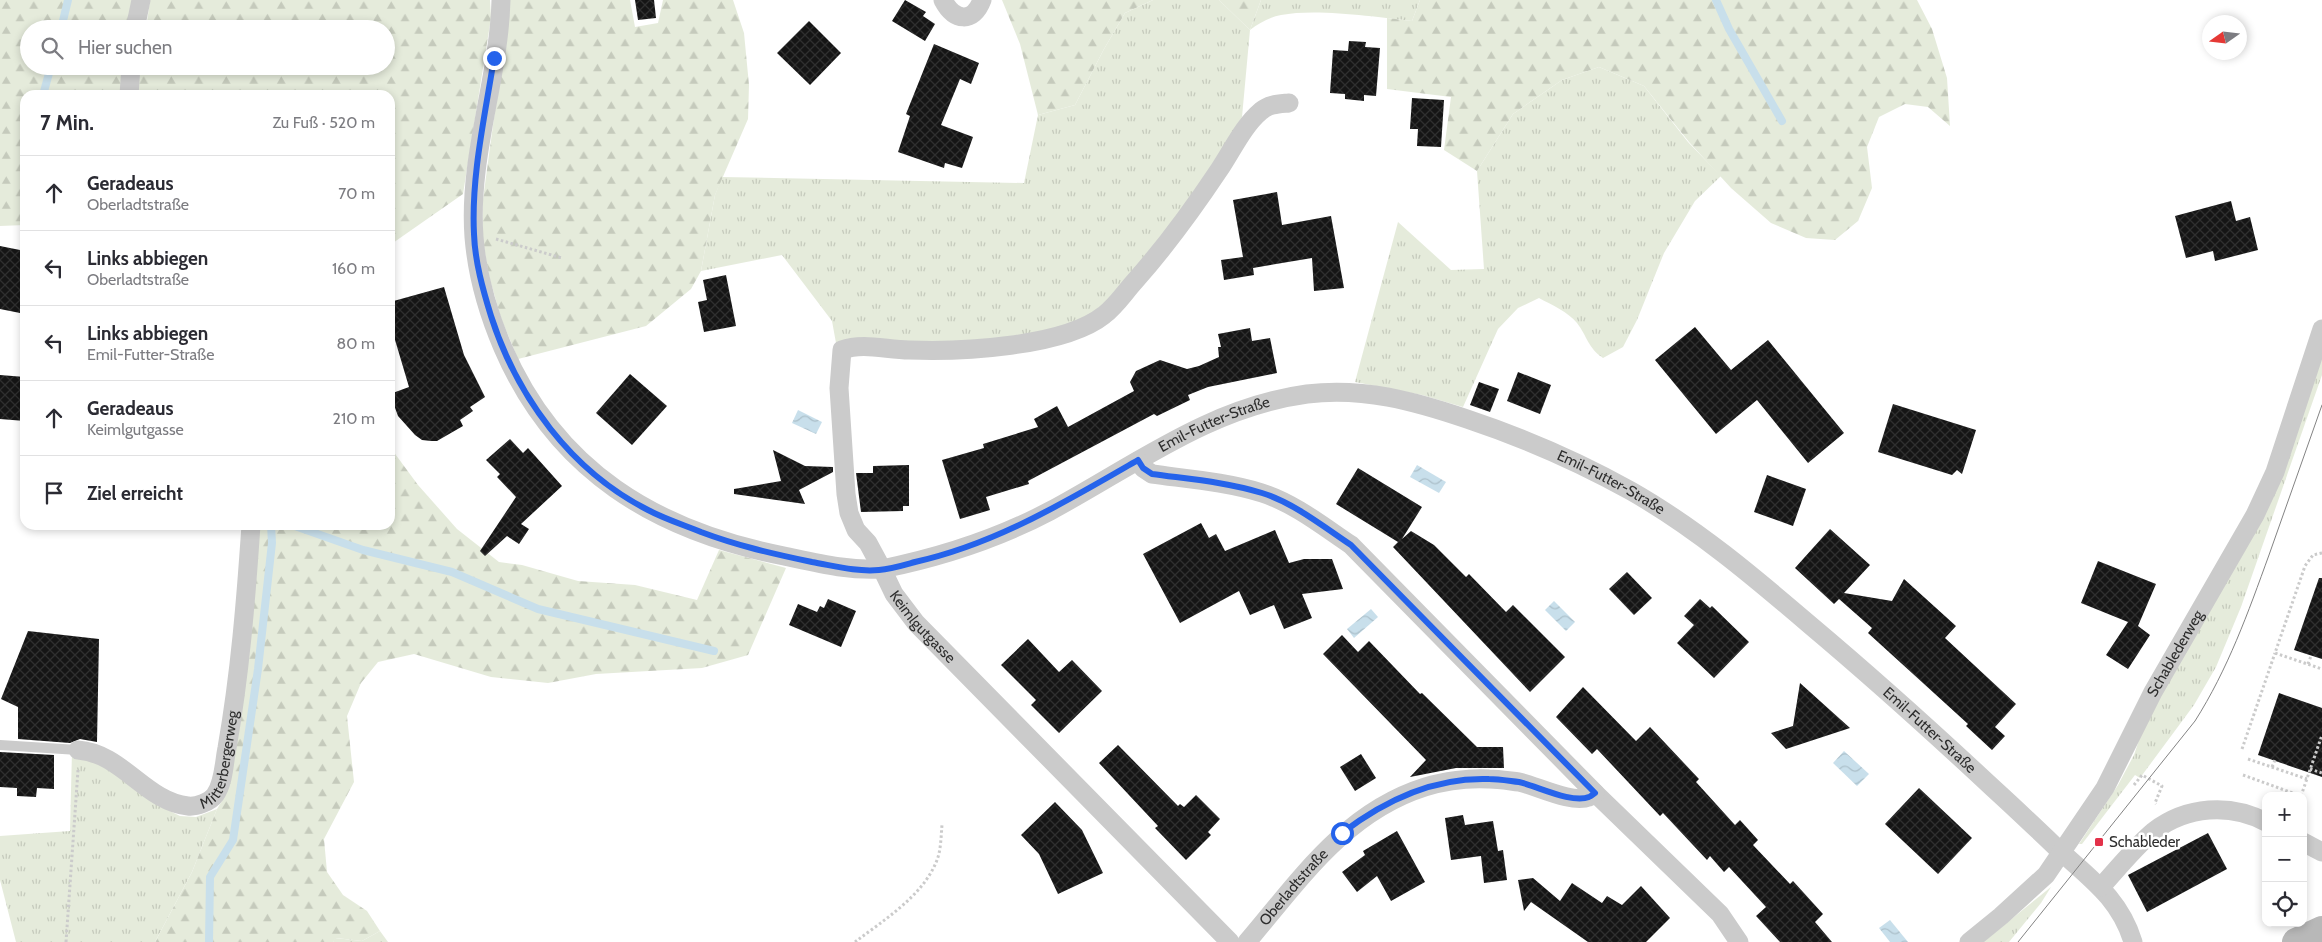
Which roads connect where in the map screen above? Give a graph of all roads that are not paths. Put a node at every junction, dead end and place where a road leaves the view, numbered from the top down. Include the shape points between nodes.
1 (141, 0) edge
2 (501, 0) edge
3 (943, 0) edge
4 (982, 0) edge
5 (137, 20) edge
6 (130, 75) edge
7 (129, 90) edge
8 (1289, 103) dead end
9 (2322, 328) edge
10 (1138, 460) junction
11 (251, 530) edge
12 (882, 570) junction
13 (0, 744) edge
14 (78, 750) joint
15 (1595, 793) junction
16 (2262, 820) edge
17 (2307, 844) edge
18 (2322, 852) edge
19 (2063, 853) junction
20 (2101, 886) junction
21 (2322, 930) edge
22 (1230, 942) edge
23 (1247, 942) edge
24 (1739, 942) edge
25 (1968, 942) edge
26 (2133, 942) edge
27 (2296, 942) edge

1 - 5 street
2 - 12 street via 480,150 474,238 484,292 496,332 514,374 534,408 584,465 613,489 648,510 720,539 763,552 856,570
3 - 4 street via 949,10 960,17 971,16
6 - 7 street
8 - 12 street via 1273,104 1250,123 1192,211 1155,259 1104,315 1084,327 1055,337 1001,345 918,350 854,346 842,350 839,388 849,513
9 - 19 street, Schablederweg via 2275,472 2255,515 2153,692 2106,788
10 - 12 street, Emil-Futter-Straße via 1050,511 1002,534 960,550
10 - 15 street via 1152,474 1263,493 1304,513 1351,545
10 - 19 street, Emil-Futter-Straße via 1210,421 1244,408 1306,394 1345,391 1402,398 1520,436 1633,492 1749,573 1916,715
11 - 14 street, Mitterbergerweg via 230,730 215,796 203,804 189,806 168,801 107,758 90,750
12 - 22 street, Keimlgutgasse via 894,594 916,623
13 - 14 lane, Mitterbergerweg
15 - 23 street, Oberladtstraße via 1578,798 1520,782 1488,779 1426,787 1399,797 1370,812 1342,833
15 - 24 street via 1720,914
16 - 20 street via 2249,813 2215,808 2173,819 2154,832
17 - 18 street
19 - 20 street, Emil-Futter-Straße
19 - 25 street, Schablederweg via 2026,894
20 - 26 street, Emil-Futter-Straße via 2115,905
21 - 27 main road

